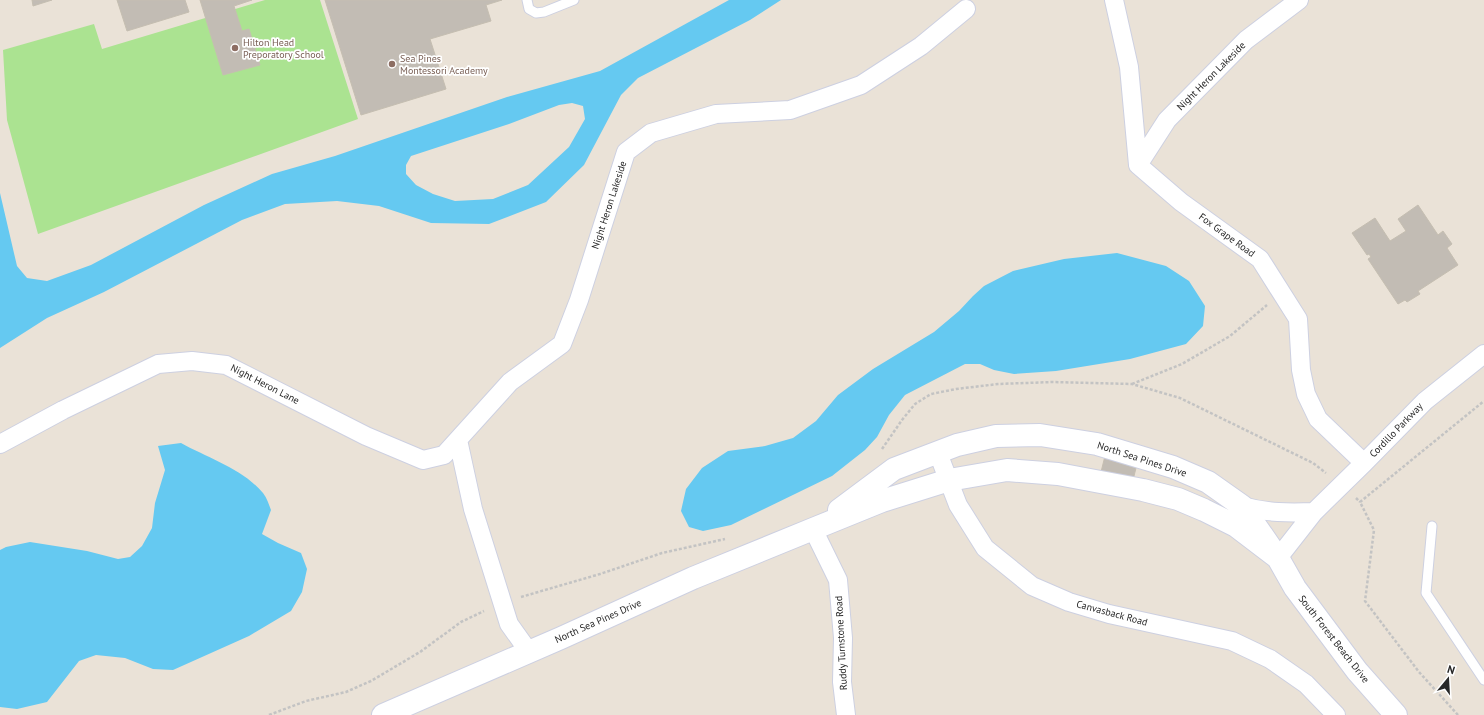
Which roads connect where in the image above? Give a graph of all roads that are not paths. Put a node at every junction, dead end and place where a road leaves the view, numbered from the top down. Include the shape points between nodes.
1 (527, 0) edge
2 (574, 0) edge
3 (1114, 0) edge
4 (1299, 0) edge
5 (966, 9) dead end
6 (1138, 165) junction
7 (1484, 354) edge
8 (458, 440) junction
9 (0, 444) edge
10 (938, 453) junction
11 (1364, 464) junction
12 (949, 480) junction
13 (1242, 506) junction
14 (1314, 512) junction
15 (1432, 526) dead end
16 (813, 528) junction
17 (1278, 558) junction
18 (529, 652) junction
19 (1484, 680) edge
20 (383, 715) edge
21 (846, 715) edge
22 (1336, 715) edge
23 (1396, 715) edge

1 - 2 lane via 529,9 536,13
3 - 6 street via 1129,67
4 - 6 street, Night Heron Lakeside via 1246,40 1167,120
5 - 8 street, Night Heron Lakeside via 921,46 861,85 790,110 716,114 651,133 626,152 579,300 562,344 510,382
6 - 11 street, Fox Grape Road via 1181,202 1260,259 1298,319 1301,370 1306,394 1318,419
7 - 11 street, Cordillo Parkway via 1425,401
8 - 9 street, Night Heron Lane via 444,455 423,460 366,436 226,364 192,360 158,364
8 - 18 street via 473,509 509,624
10 - 12 street, Canvasback Road
10 - 13 street, North Sea Pines Drive via 957,445 996,436 1040,435 1097,444 1173,467 1208,482
10 - 16 street, North Sea Pines Drive via 894,469
11 - 14 street, Cordillo Parkway
12 - 16 street, North Sea Pines Drive via 882,501
12 - 17 street, North Sea Pines Drive via 1007,470 1058,474 1143,490 1178,499 1236,526
12 - 22 street, Canvasback Road via 958,505 985,548 1032,586 1069,602 1109,614 1232,641 1270,659 1306,684
13 - 14 street via 1277,513
13 - 17 street, North Sea Pines Drive
14 - 17 street, Cordillo Parkway
15 - 19 lane via 1426,593
16 - 18 street, North Sea Pines Drive via 693,578
16 - 21 street, Ruddy Turnstone Road via 838,580 842,682
17 - 23 street, South Forest Beach Drive via 1300,595 1357,671
18 - 20 street, North Sea Pines Drive

